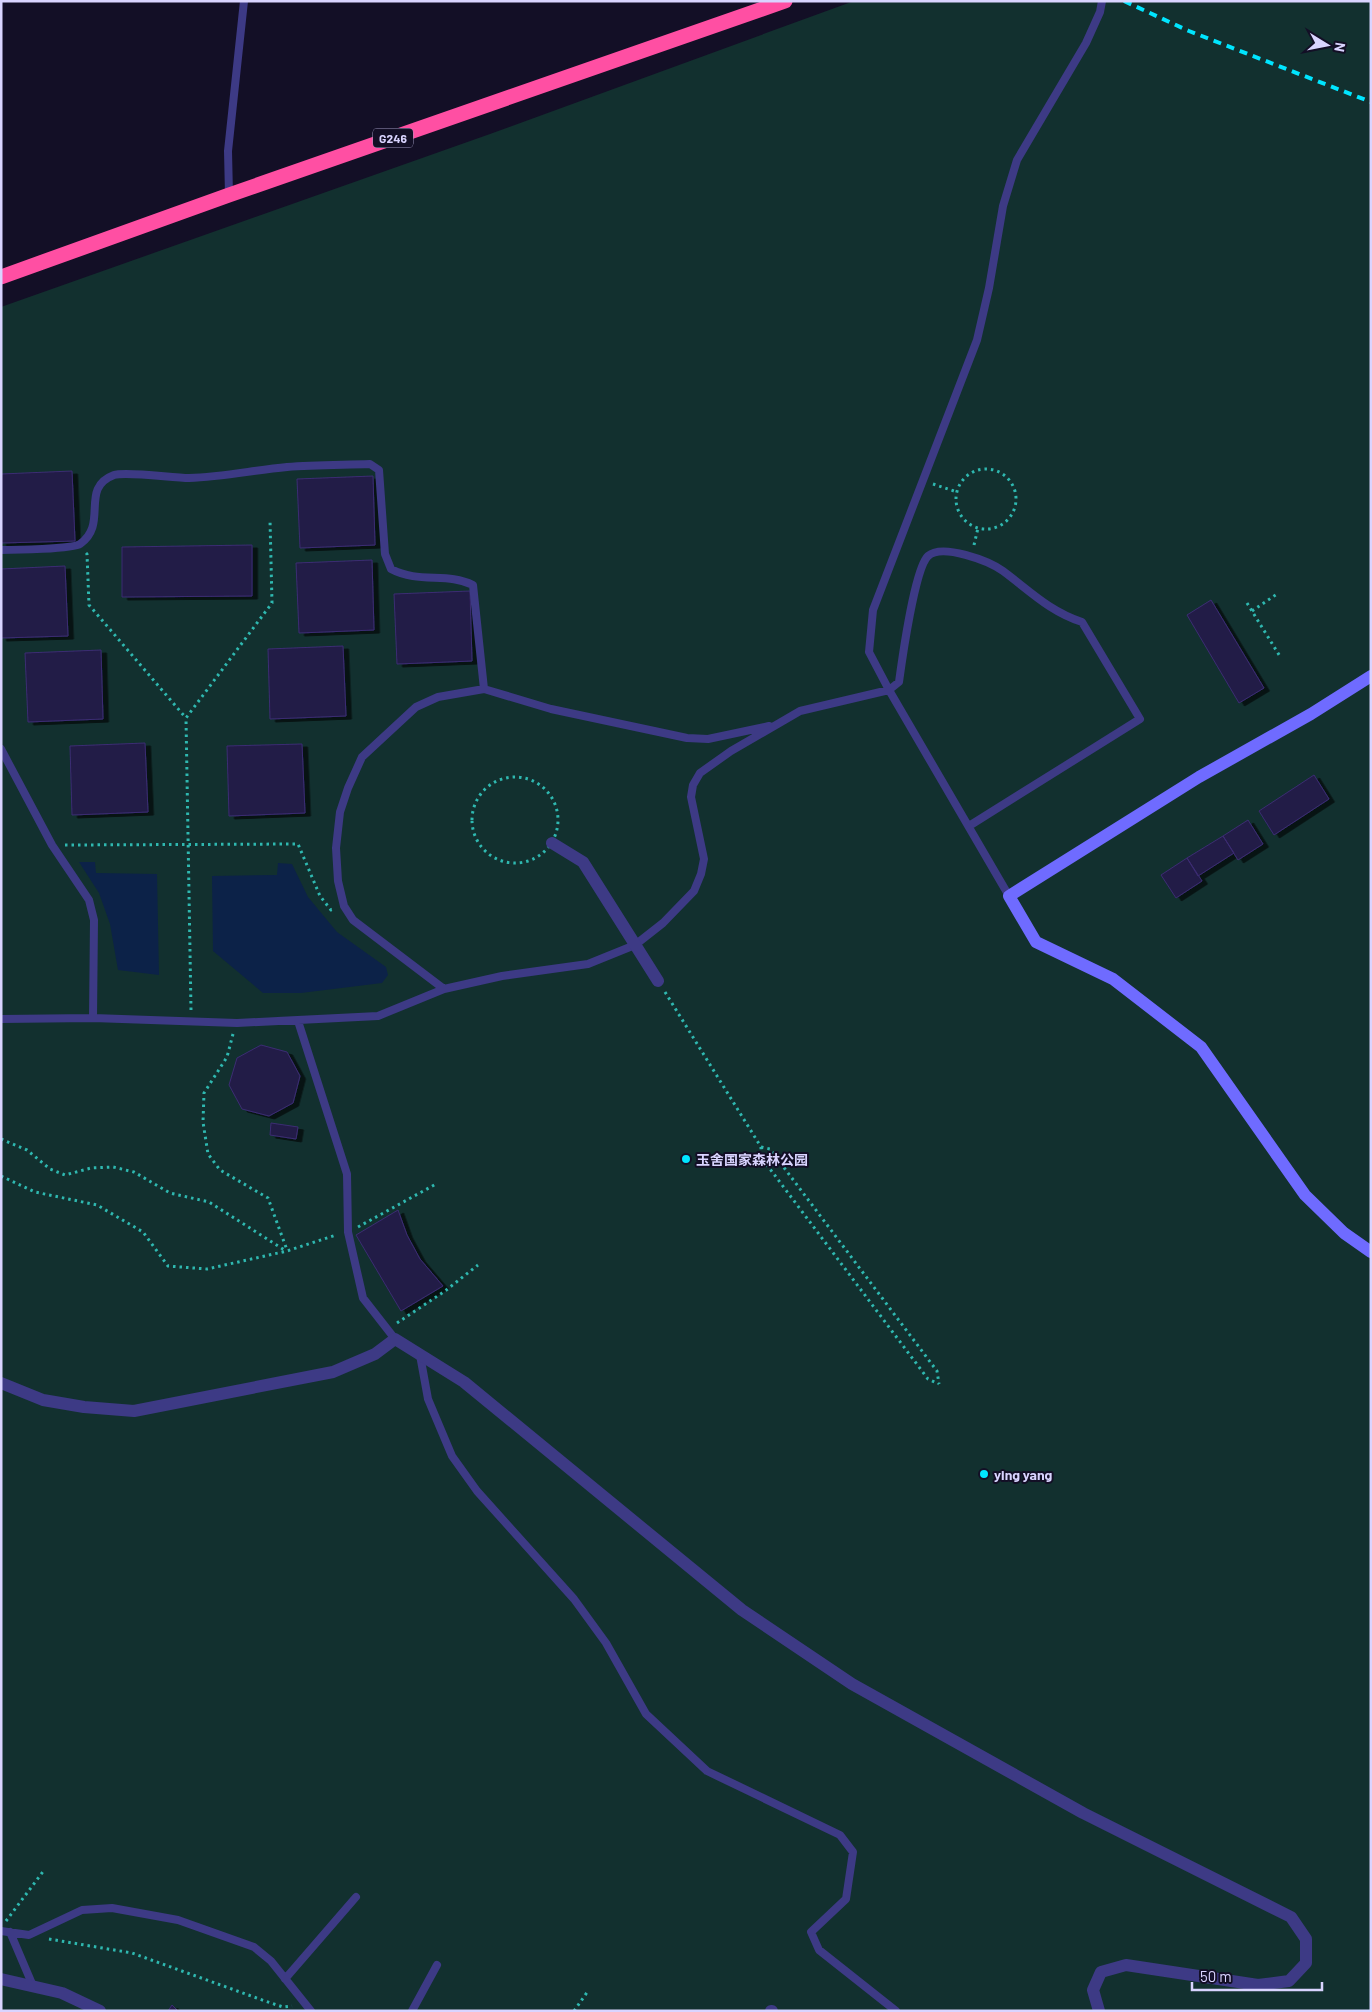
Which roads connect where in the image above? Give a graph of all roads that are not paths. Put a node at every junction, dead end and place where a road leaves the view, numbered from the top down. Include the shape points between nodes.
1 (244, 1) edge
2 (784, 1) edge
3 (1102, 1) edge
4 (229, 195) junction
5 (1, 277) edge
6 (1, 550) edge
7 (1371, 676) edge
8 (484, 688) junction
9 (888, 690) junction
10 (776, 725) junction
11 (1, 749) edge
12 (969, 826) junction
13 (552, 843) road end
14 (1009, 896) junction
15 (635, 945) junction
16 (658, 981) road end
17 (444, 989) junction
18 (93, 1018) junction
19 (1, 1019) edge
20 (298, 1021) junction
21 (1371, 1252) edge
22 (391, 1334) junction
23 (420, 1354) junction
24 (1, 1383) edge
25 (356, 1896) dead end
26 (5, 1932) edge
27 (437, 1965) dead end
28 (1, 1979) edge
29 (285, 1979) junction
30 (33, 1986) junction
31 (100, 2011) edge
32 (312, 2011) edge
33 (412, 2011) edge
34 (896, 2011) edge
35 (1098, 2011) edge

1 - 4 lane via 228,151
2 - 4 highway, G246
3 - 9 lane via 1086,43 1016,160 1003,206 977,340 874,610 869,652
4 - 5 highway, G246
6 - 8 lane via 78,545 90,535 95,518 96,490 103,480 117,474 188,478 287,467 370,464 379,470 385,554 392,569 404,576 463,580 473,585
7 - 14 street via 1312,714 1199,776
8 - 10 lane via 552,709 687,738 708,739
8 - 17 lane via 438,697 416,707 362,757 340,812 336,848 338,881 344,906 353,920
9 - 10 lane via 800,711
9 - 12 lane
9 - 12 lane via 899,682 922,566 934,552 946,552 987,561 1050,608 1082,622 1140,719
10 - 15 lane via 731,751 696,779 690,797 704,859 701,874 694,891 663,923
11 - 18 lane via 52,845 89,900 94,920
12 - 14 lane
13 - 15 street via 582,862
14 - 21 street via 1036,942 1113,979 1201,1047 1305,1195 1344,1233
15 - 16 street
15 - 17 lane via 588,964 502,976
17 - 20 lane via 378,1016
18 - 19 lane
18 - 20 lane via 237,1023
20 - 22 lane via 347,1174 348,1232 363,1298
22 - 23 street
22 - 24 street via 375,1354 333,1372 134,1411 43,1400
23 - 34 lane via 428,1399 452,1456 478,1491 579,1606 606,1642 646,1714 707,1771 840,1835 853,1852 846,1900 811,1932 819,1950
23 - 35 street via 464,1382 742,1610 852,1684 1083,1813 1291,1918 1306,1939 1306,1963 1289,1981 1258,1985 1126,1965 1101,1972 1093,1990
25 - 29 lane
26 - 29 lane via 29,1935 82,1910 112,1908 178,1920 254,1947 271,1960
26 - 30 lane
27 - 33 lane
28 - 30 street
29 - 32 lane
30 - 31 street via 62,1993

